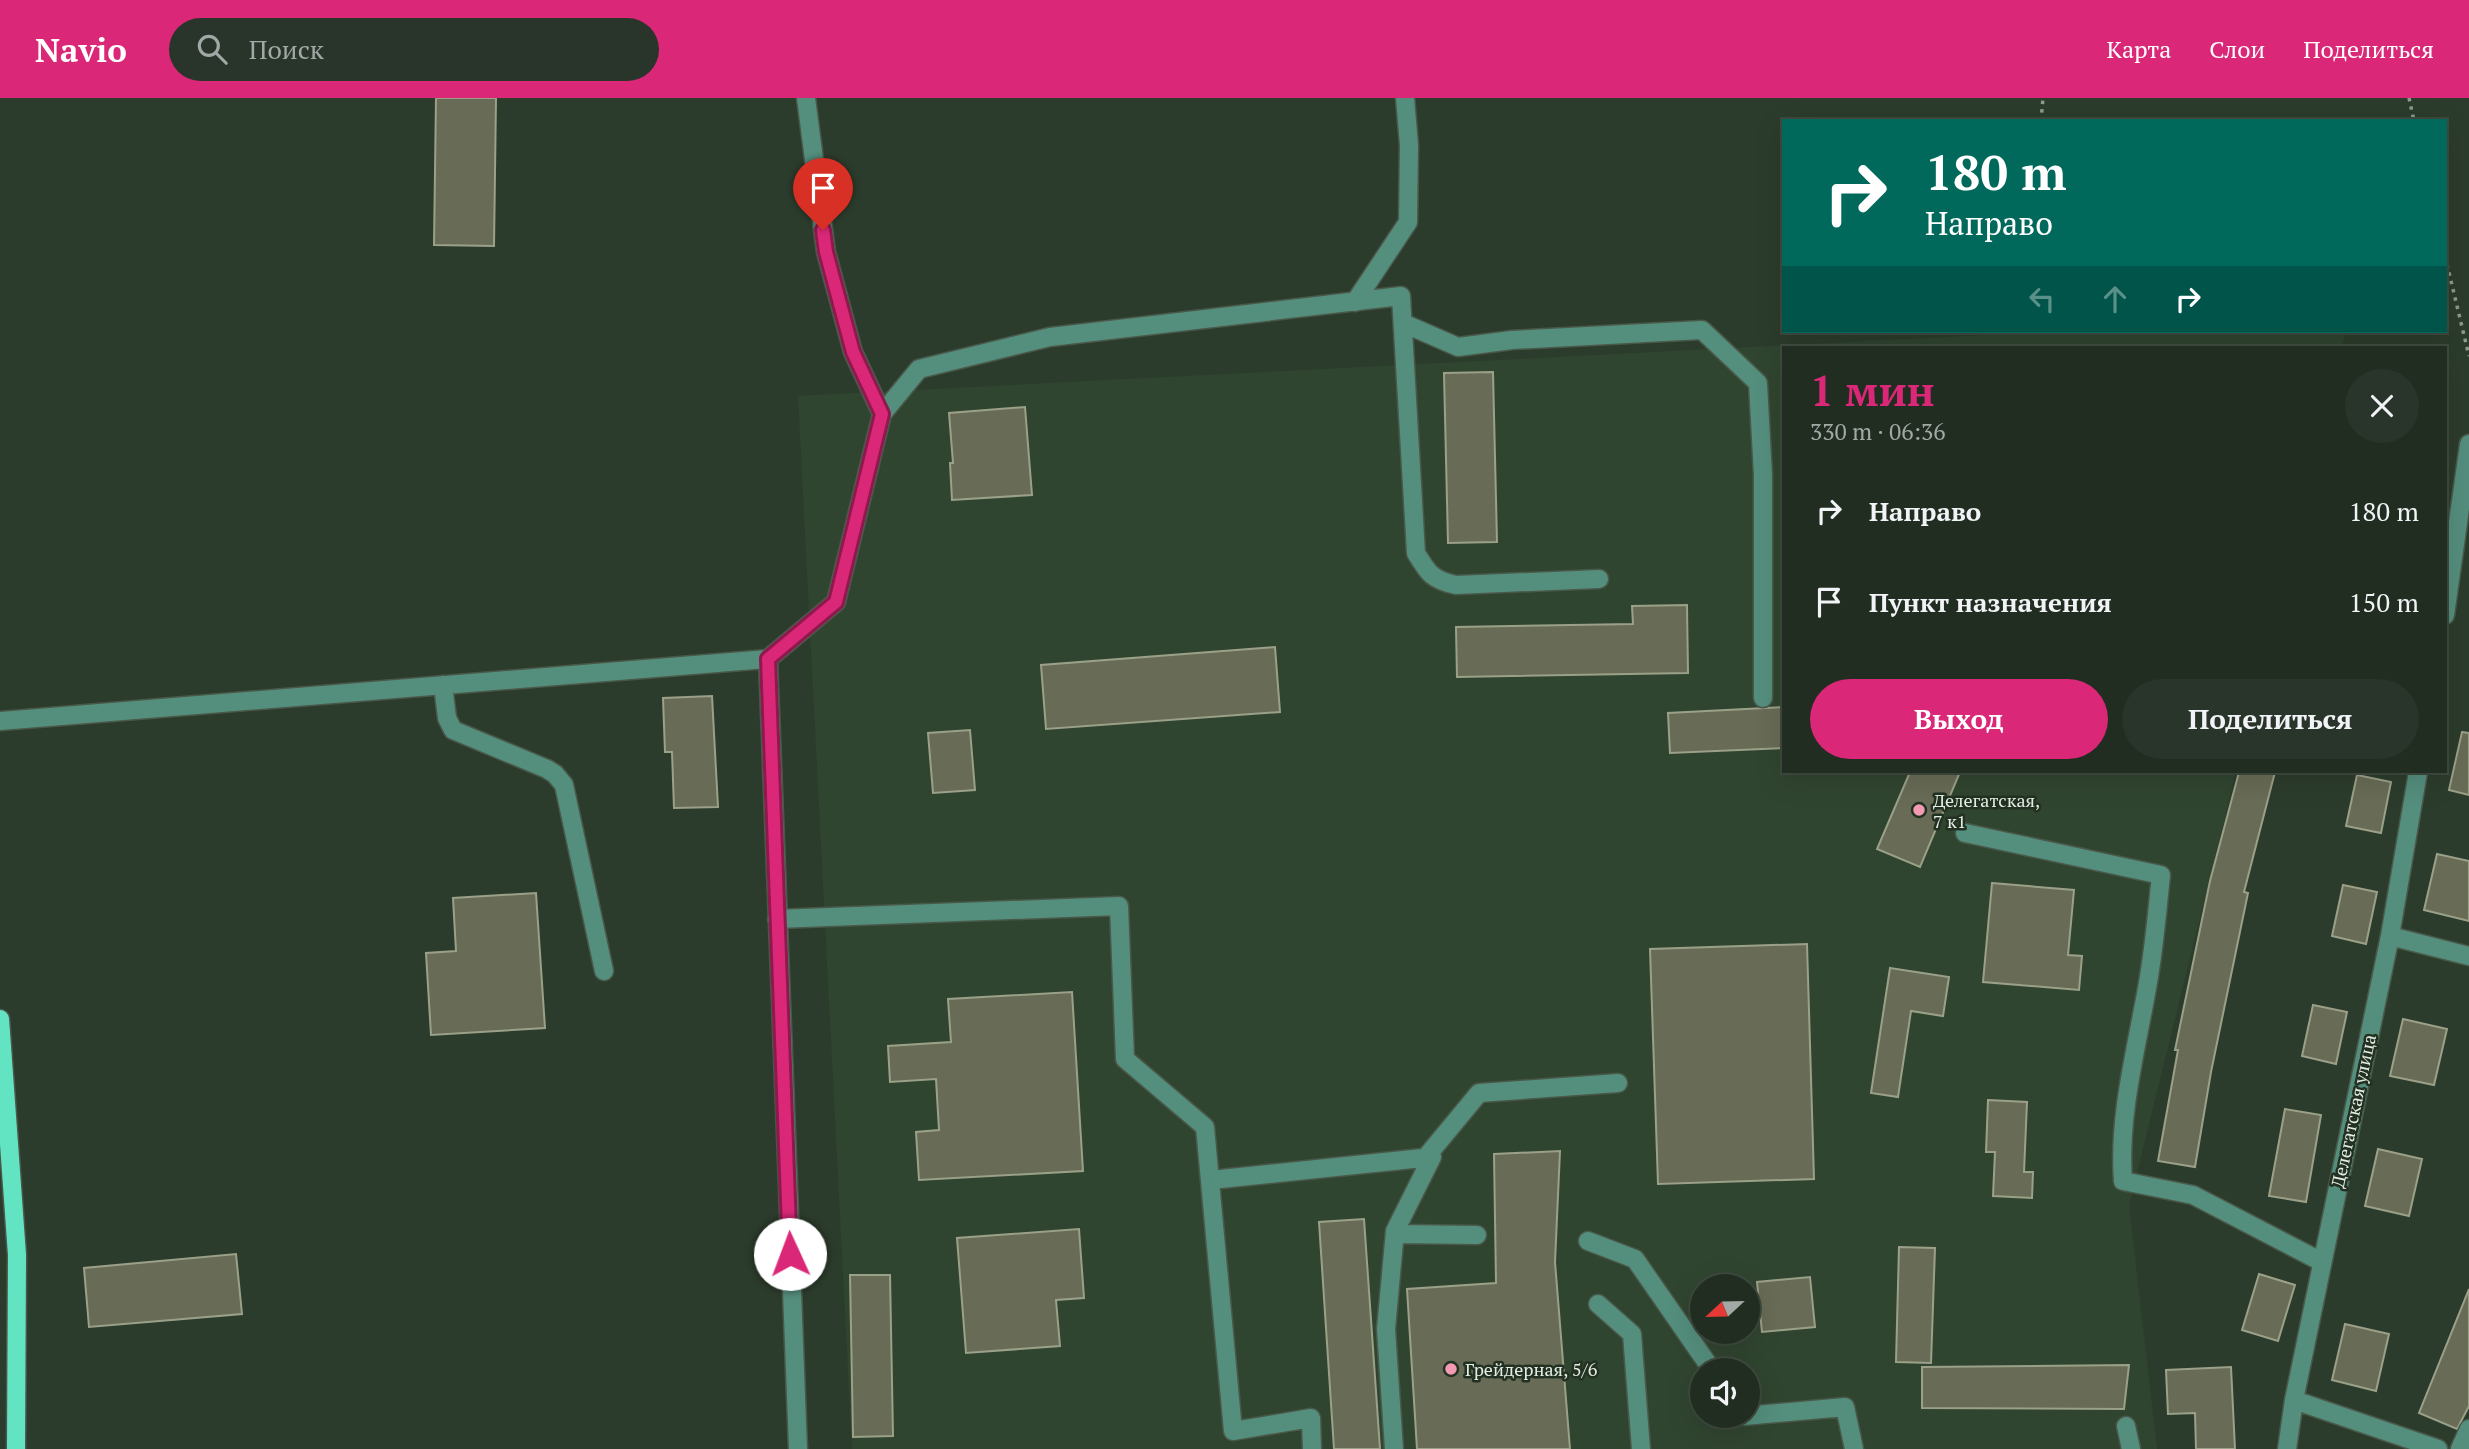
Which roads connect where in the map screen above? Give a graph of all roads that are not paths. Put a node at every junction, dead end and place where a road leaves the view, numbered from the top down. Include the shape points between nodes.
1 (806, 98) edge
2 (1405, 98) edge
3 (1355, 302) junction
4 (1403, 323) junction
5 (882, 414) junction
6 (2469, 444) edge
7 (1599, 579) dead end
8 (2447, 601) edge
9 (768, 659) junction
10 (443, 685) junction
11 (1763, 698) dead end
12 (0, 720) edge
13 (2418, 773) edge
14 (1965, 833) dead end
15 (778, 919) junction
16 (2390, 936) junction
17 (2469, 956) edge
18 (604, 971) dead end
19 (0, 1019) edge
20 (1618, 1083) dead end
21 (1426, 1157) junction
22 (1211, 1180) junction
23 (1395, 1234) junction
24 (1478, 1235) dead end
25 (1588, 1241) dead end
26 (2322, 1262) junction
27 (1598, 1304) dead end
28 (1704, 1358) edge
29 (2294, 1400) junction
30 (1760, 1415) edge
31 (2126, 1426) dead end
32 (2469, 1429) edge
33 (16, 1449) edge
34 (797, 1449) edge
35 (1312, 1449) edge
36 (1394, 1449) edge
37 (1641, 1449) edge
38 (1854, 1449) edge
39 (2131, 1449) edge
40 (2287, 1449) edge
41 (2438, 1449) edge
42 (2460, 1449) edge

1 - 5 street via 826,252 853,352
2 - 3 street via 1408,222
3 - 4 street via 1401,296
3 - 5 street via 1050,337 919,369
4 - 7 street via 1416,553 1429,574 1456,585
4 - 11 street via 1458,346 1702,330 1758,383 1763,475
5 - 9 street via 836,602
6 - 8 street
9 - 10 street
9 - 15 street
10 - 12 street
10 - 18 street via 453,730 547,769 564,785
13 - 16 street, Делегатская улица
14 - 26 street via 2161,875 2121,1152 2123,1181 2193,1195
15 - 22 street via 1119,906 1125,1059 1205,1127
15 - 34 street
16 - 17 street
16 - 26 street, Делегатская улица
19 - 33 main road via 17,1255
20 - 21 street via 1479,1093
21 - 22 street
21 - 23 street via 1432,1157
22 - 35 street via 1233,1432 1311,1418
23 - 24 street
23 - 36 street via 1386,1329
25 - 28 street via 1635,1259
26 - 29 street, Делегатская улица
27 - 37 street via 1632,1334
29 - 40 street, Делегатская улица
29 - 41 street
30 - 38 street via 1846,1407
31 - 39 street
32 - 42 street

